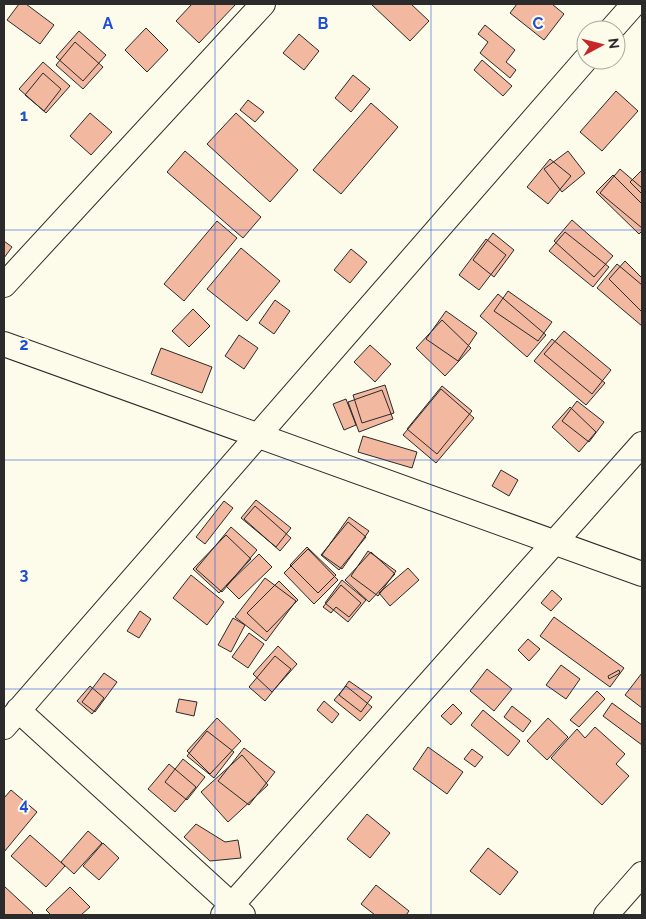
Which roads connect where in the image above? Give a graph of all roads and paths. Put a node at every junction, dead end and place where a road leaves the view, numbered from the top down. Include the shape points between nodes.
1 (263, 4) edge
2 (634, 4) edge
3 (620, 20) edge
4 (576, 70) edge
5 (4, 285) edge
6 (4, 344) edge
7 (257, 436) junction
8 (642, 444) edge
9 (554, 542) junction
10 (642, 574) edge
11 (11, 718) edge
12 (642, 874) edge
13 (233, 912) edge
14 (606, 915) edge

1 - 5 street
2 - 3 street
4 - 7 street
6 - 7 street
7 - 9 street
7 - 11 street
8 - 9 street
9 - 10 street
9 - 13 street
11 - 13 street
12 - 14 street

